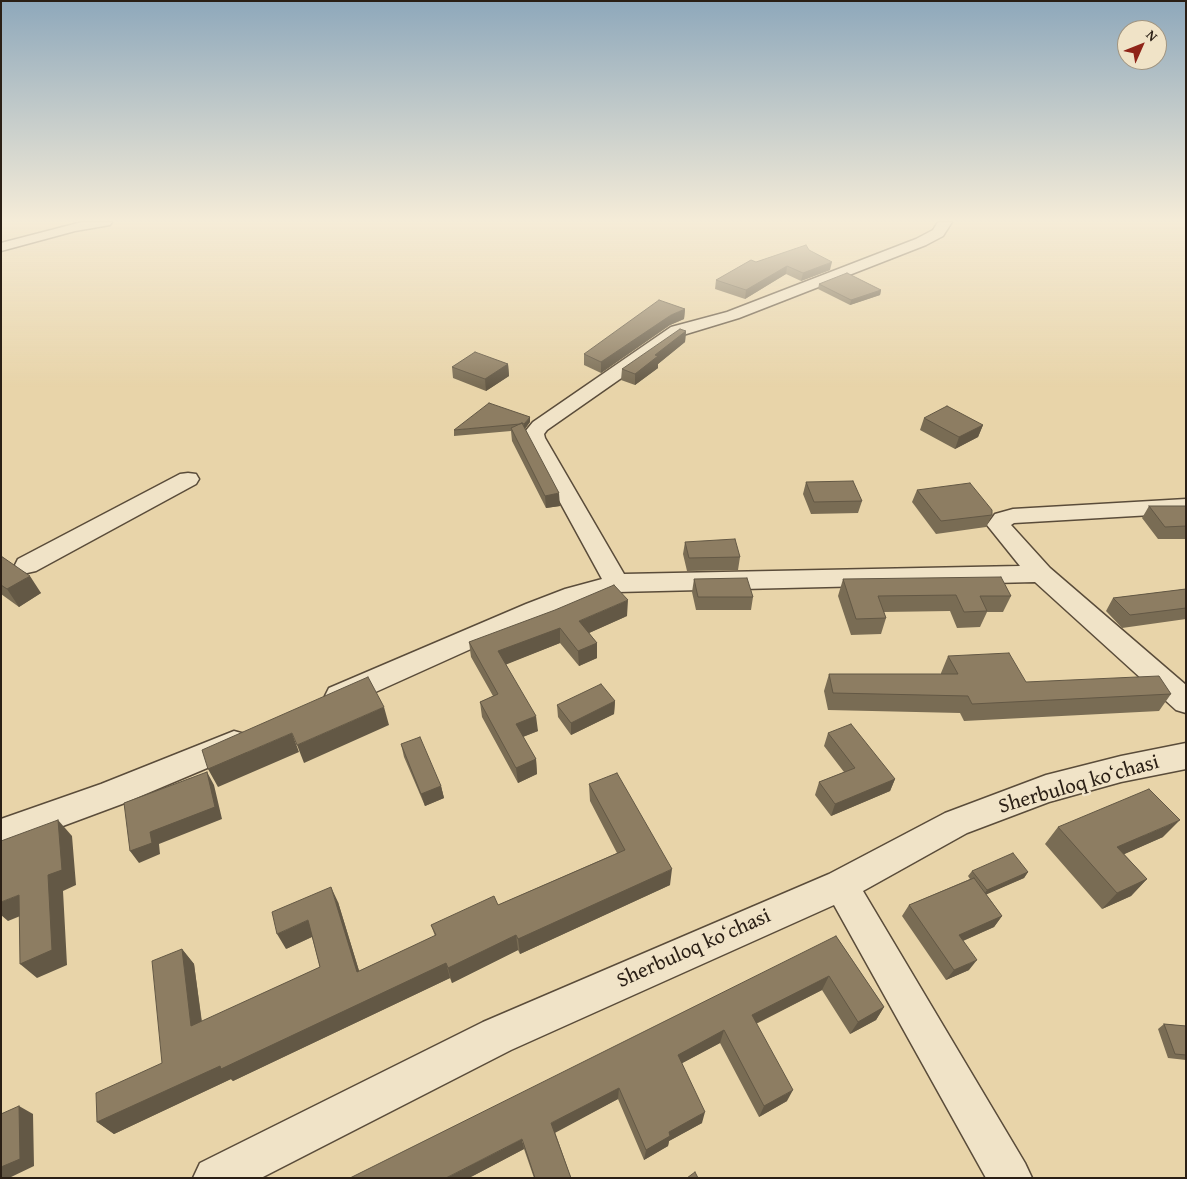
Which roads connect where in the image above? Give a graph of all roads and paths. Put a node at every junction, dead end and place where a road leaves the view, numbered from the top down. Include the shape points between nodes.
1 (831, 277) edge
2 (188, 479) dead end
3 (1186, 506) edge
4 (27, 565) dead end
5 (1041, 574) junction
6 (617, 583) junction
7 (1186, 702) edge
8 (321, 704) edge
9 (259, 732) edge
10 (1186, 756) edge
11 (1, 834) edge
12 (841, 885) junction
13 (215, 1178) edge
14 (1010, 1178) edge

1 - 6 street via 733,315 677,331 534,433
2 - 4 street
3 - 5 street via 1004,519 999,524 1003,531
5 - 6 street
5 - 7 street
6 - 8 street via 574,594
9 - 11 street via 111,794
10 - 12 street, Sherbuloq koʻchasi via 1046,789 956,823
12 - 13 street, Sherbuloq koʻchasi via 497,1036
12 - 14 street

